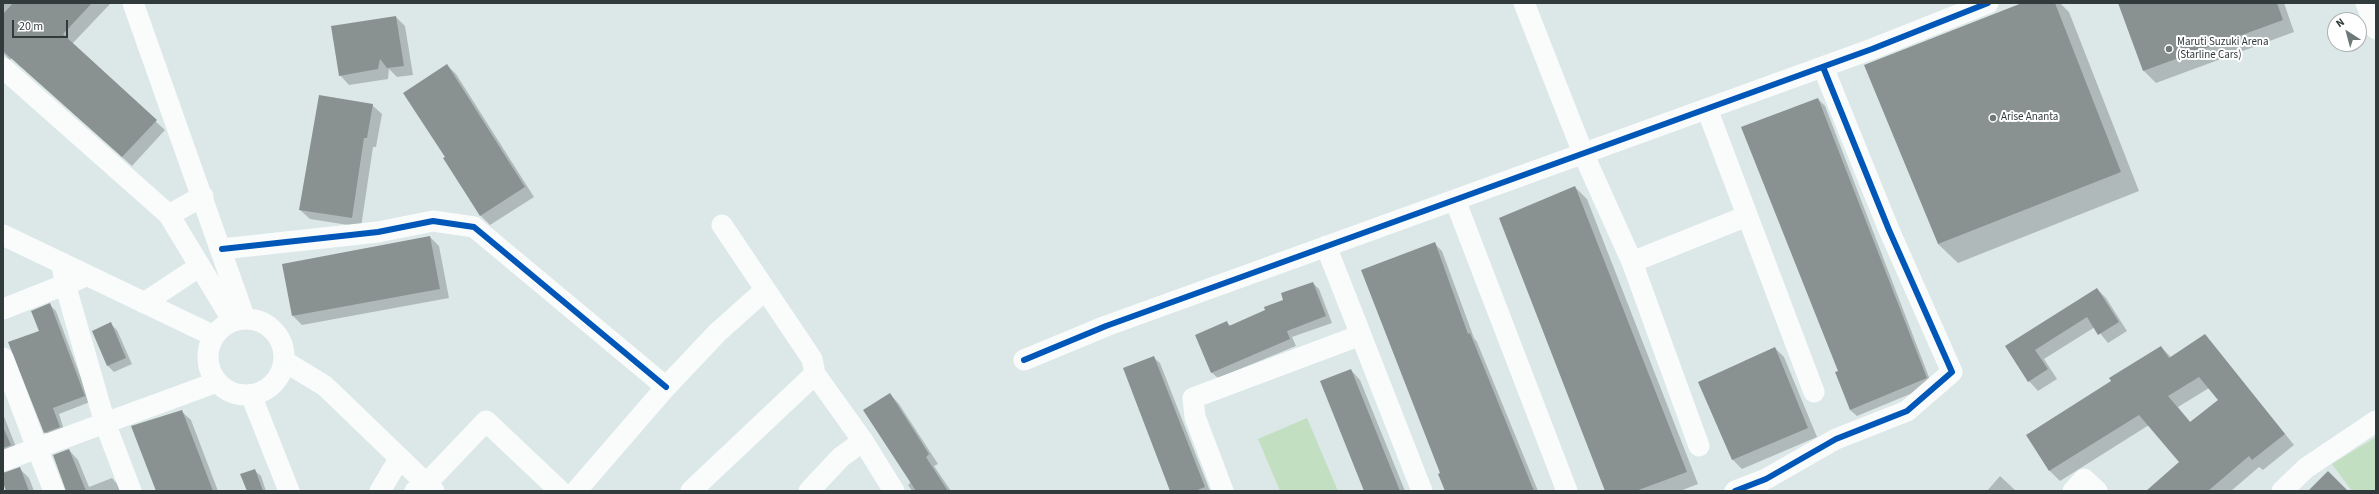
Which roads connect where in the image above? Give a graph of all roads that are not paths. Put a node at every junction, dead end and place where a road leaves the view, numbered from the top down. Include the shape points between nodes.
1 (133, 3) edge
2 (1524, 3) edge
3 (1988, 3) edge
4 (2366, 3) edge
5 (2376, 29) edge
6 (1823, 67) junction
7 (3, 68) edge
8 (1707, 109) junction
9 (1583, 153) junction
10 (203, 196) junction
11 (1455, 200) junction
12 (169, 215) junction
13 (1747, 216) junction
14 (722, 225) dead end
15 (3, 235) edge
16 (1326, 246) junction
17 (222, 249) junction
18 (1632, 262) junction
19 (62, 263) junction
20 (200, 266) junction
21 (88, 276) junction
22 (66, 284) junction
23 (766, 290) junction
24 (144, 303) junction
25 (3, 309) edge
26 (239, 320) junction
27 (1361, 335) junction
28 (214, 336) junction
29 (3, 358) edge
30 (1024, 360) dead end
31 (284, 361) junction
32 (815, 374) junction
33 (217, 382) junction
34 (666, 387) junction
35 (1814, 392) dead end
36 (251, 395) junction
37 (2376, 421) edge
38 (105, 423) junction
39 (863, 441) junction
40 (1699, 446) dead end
41 (37, 448) junction
42 (399, 459) junction
43 (3, 461) edge
44 (425, 489) edge
45 (54, 491) edge
46 (132, 491) edge
47 (289, 491) edge
48 (380, 491) edge
49 (560, 491) edge
50 (576, 491) edge
51 (691, 491) edge
52 (809, 491) edge
53 (894, 491) edge
54 (1223, 491) edge
55 (1422, 491) edge
56 (1567, 491) edge
57 (1735, 491) edge
58 (2073, 491) edge
59 (2097, 491) edge
60 (2282, 491) edge

1 - 10 street
2 - 9 street
3 - 6 street
4 - 5 street
6 - 8 street
6 - 57 street via 1889,230 1952,372 1907,410 1836,439 1766,479
7 - 12 street
8 - 9 street
8 - 13 street
9 - 11 street
9 - 18 street
10 - 12 street
10 - 17 street
11 - 16 street
11 - 56 street
12 - 20 street
13 - 18 street
13 - 35 street
14 - 23 street
15 - 19 street
16 - 27 street
16 - 30 street via 1106,326
17 - 26 street
17 - 34 street via 378,232 433,221 474,227
18 - 40 street
19 - 21 street
19 - 22 street
20 - 24 street
20 - 26 street
21 - 22 street
21 - 24 street
22 - 25 street
22 - 38 street
23 - 32 street via 812,359
23 - 34 street via 717,333
24 - 28 street
26 - 28 street via 222,327
26 - 31 street via 258,321 270,327 278,336 283,348
27 - 54 street via 1193,398 1195,417
27 - 55 street
28 - 33 street via 208,360
29 - 41 street
31 - 36 street via 281,373 274,384 263,392
31 - 42 street via 325,386
32 - 39 street
32 - 51 street
33 - 36 street via 226,390 238,395
33 - 38 street
34 - 50 street
36 - 47 street
37 - 60 street via 2306,468
38 - 41 street
38 - 46 street
39 - 52 street via 841,457
39 - 53 street
41 - 43 street
41 - 45 street
42 - 44 street
42 - 48 street
44 - 49 street via 486,422
58 - 59 street via 2084,479

